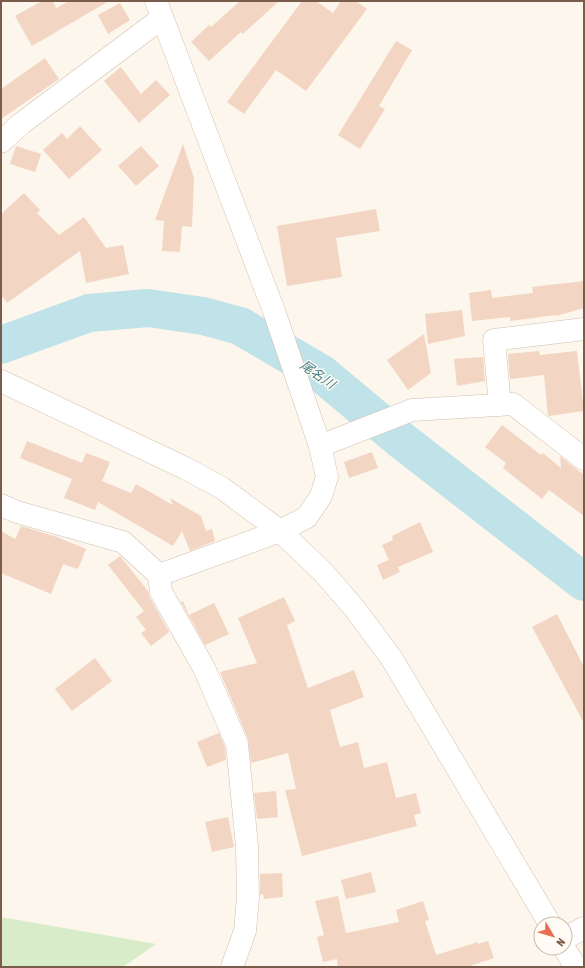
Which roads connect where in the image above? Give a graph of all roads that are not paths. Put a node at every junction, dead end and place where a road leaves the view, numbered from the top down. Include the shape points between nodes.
1 (159, 9) edge
2 (1, 142) edge
3 (584, 330) edge
4 (1, 381) edge
5 (500, 404) junction
6 (320, 446) junction
7 (579, 450) edge
8 (1, 505) edge
9 (280, 531) junction
10 (159, 575) junction
11 (545, 916) edge
12 (584, 928) edge
13 (573, 934) edge
14 (569, 956) edge
15 (232, 967) edge
16 (576, 967) edge

1 - 2 street
1 - 6 street via 274,312
3 - 5 street via 494,340
4 - 9 street via 222,488
5 - 6 street via 412,410
5 - 7 street via 514,404
6 - 9 street via 327,477 322,496 307,517
8 - 10 street via 17,512 123,542
9 - 10 street
9 - 11 street via 322,571 355,609 392,659
10 - 15 street via 160,592 204,668 237,744 247,846 248,898 245,931
12 - 13 street
14 - 16 street

